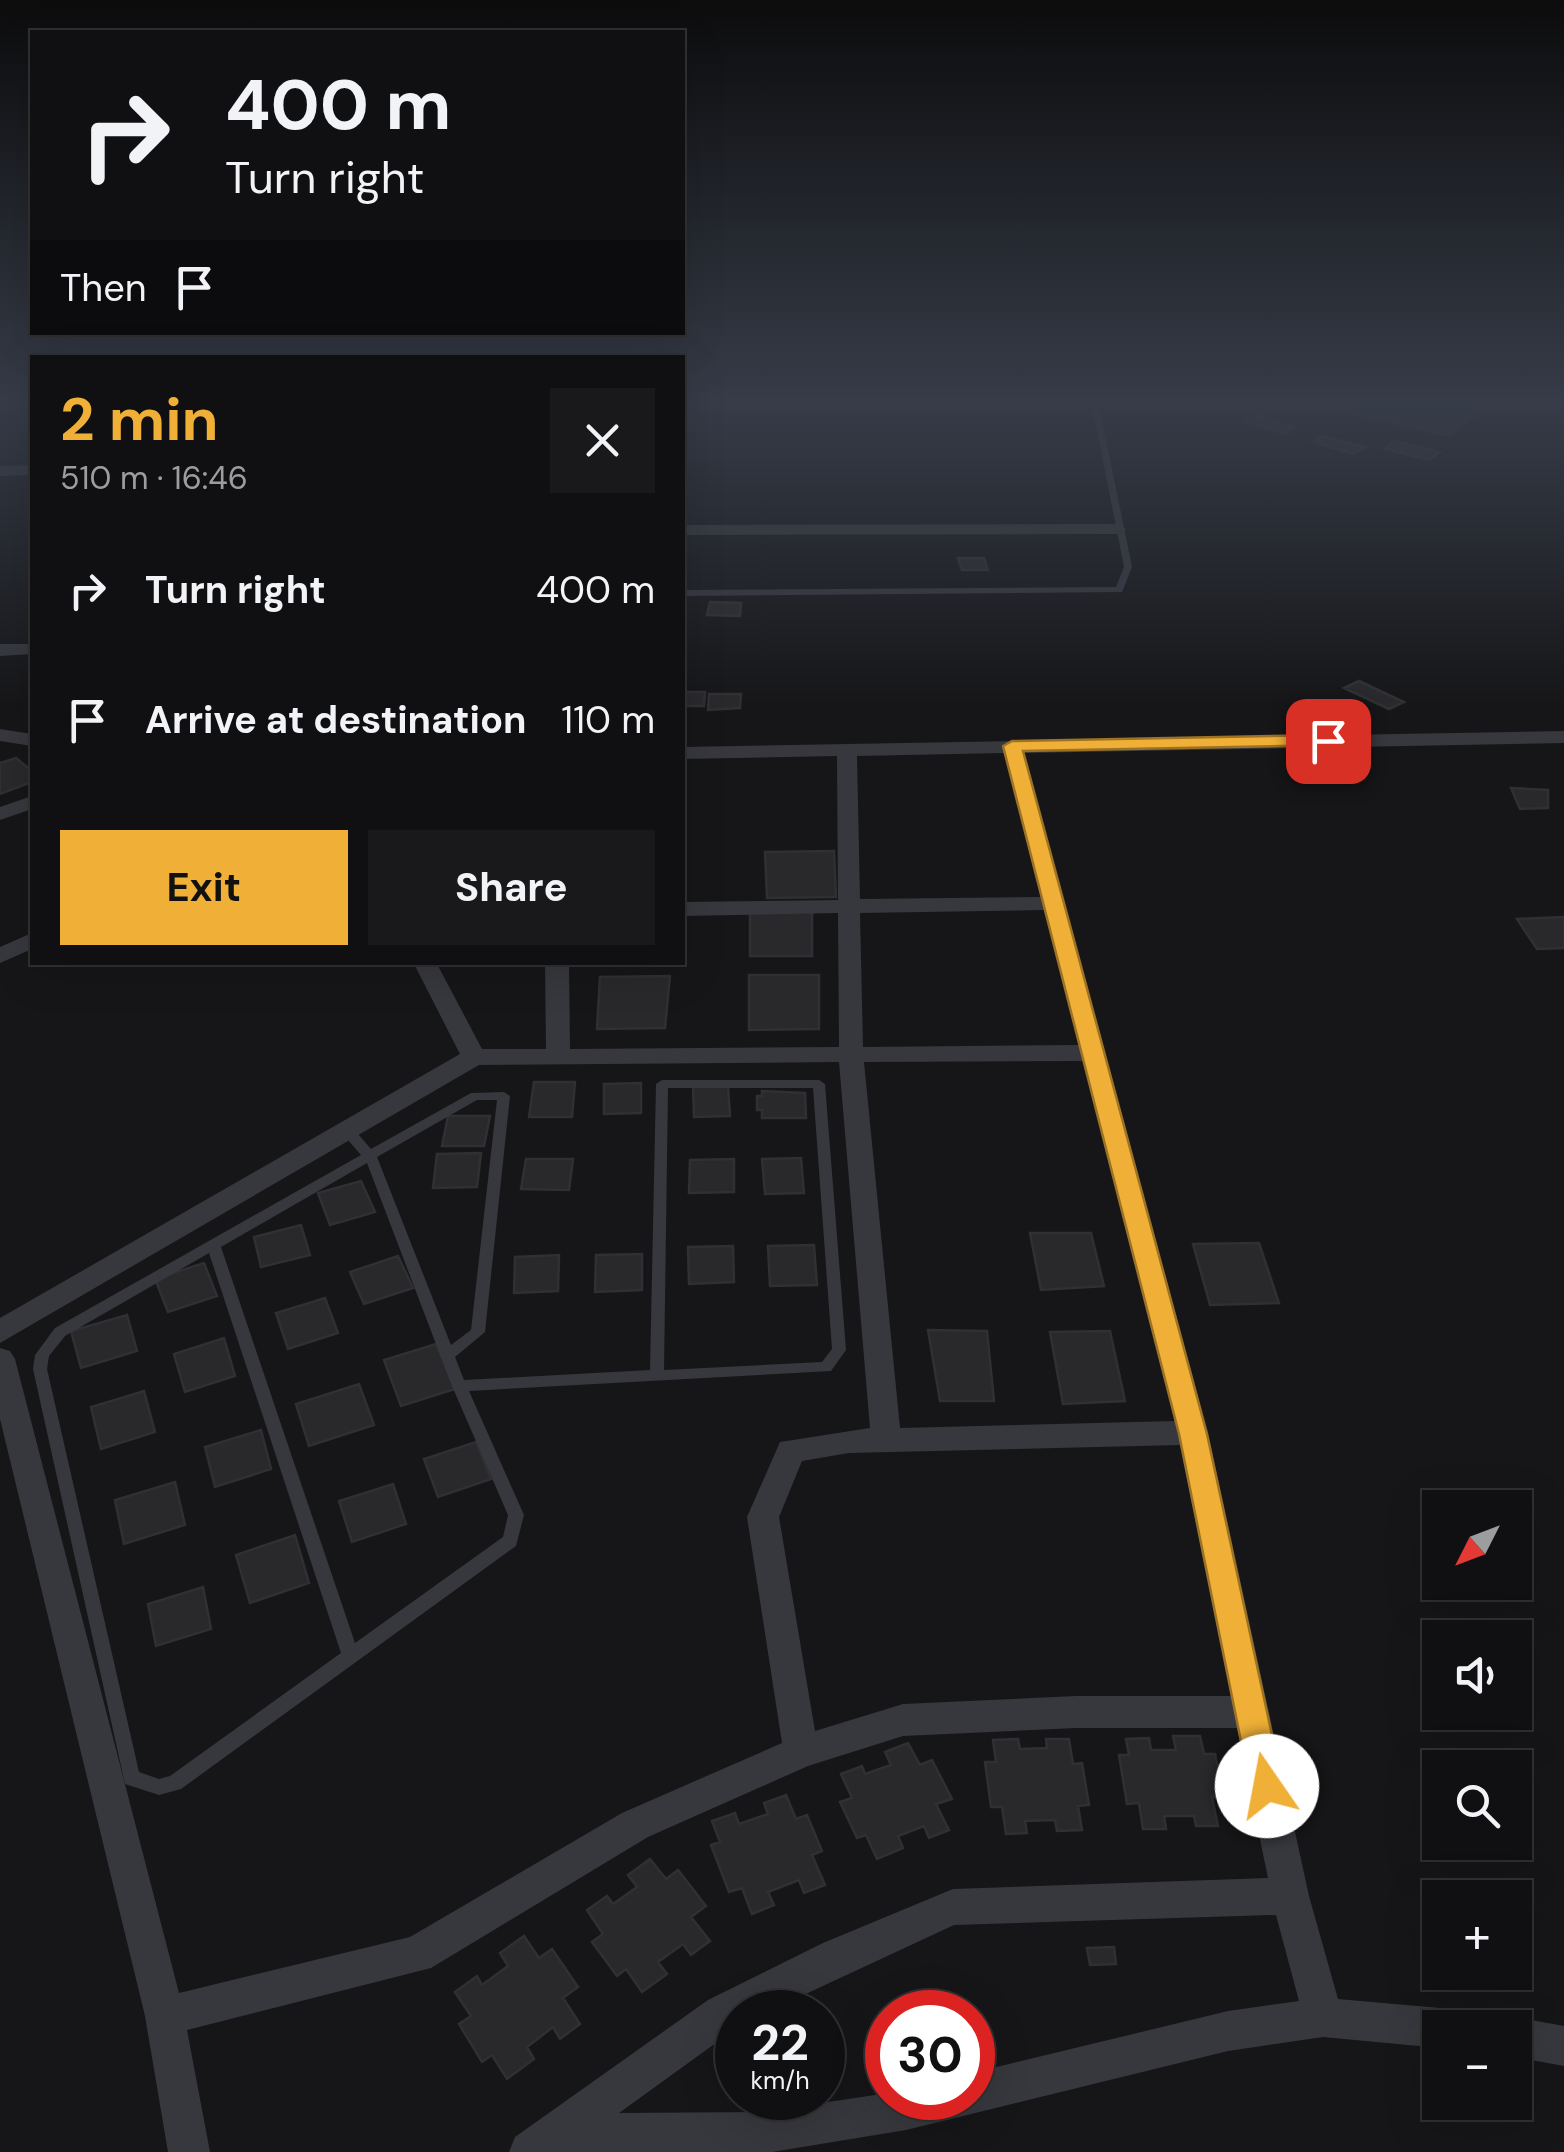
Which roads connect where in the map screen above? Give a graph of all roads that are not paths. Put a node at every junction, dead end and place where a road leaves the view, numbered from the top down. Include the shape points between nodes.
1 (1114, 505) edge
2 (1118, 528) junction
3 (685, 530) edge
4 (685, 592) edge
5 (30, 649) edge
6 (0, 650) edge
7 (0, 735) edge
8 (1564, 737) edge
9 (30, 740) edge
10 (1012, 746) junction
11 (847, 748) junction
12 (685, 753) edge
13 (30, 803) edge
14 (0, 814) edge
15 (1054, 903) junction
16 (850, 906) junction
17 (685, 909) edge
18 (30, 941) edge
19 (0, 956) edge
20 (426, 965) edge
21 (557, 965) edge
22 (1093, 1053) junction
23 (852, 1055) junction
24 (558, 1056) junction
25 (474, 1057) junction
26 (347, 1130) junction
27 (371, 1158) junction
28 (214, 1246) junction
29 (0, 1332) edge
30 (447, 1356) junction
31 (0, 1359) edge
32 (657, 1376) junction
33 (459, 1386) junction
34 (1193, 1434) junction
35 (886, 1440) junction
36 (350, 1654) junction
37 (1251, 1712) junction
38 (800, 1752) junction
39 (1290, 1896) junction
40 (165, 2016) junction
41 (1323, 2017) junction
42 (1422, 2026) edge
43 (1532, 2040) edge
44 (1564, 2046) edge
45 (995, 2088) edge
46 (865, 2116) edge
47 (563, 2128) junction
48 (190, 2152) edge
49 (530, 2152) edge

1 - 2 lane
2 - 3 street
2 - 4 lane via 1128,566 1119,590
5 - 6 street
7 - 9 street
8 - 10 street
10 - 11 street
10 - 15 street
11 - 12 street
11 - 16 street
13 - 14 street
15 - 16 street
15 - 22 street
16 - 17 street
16 - 23 street
18 - 19 street
20 - 25 street
21 - 24 street
22 - 23 street
22 - 34 street
23 - 24 street
23 - 35 street
24 - 25 street
25 - 26 street
26 - 27 lane
26 - 29 street
27 - 28 lane
27 - 30 lane
27 - 30 lane via 475,1096 504,1096 478,1332
28 - 36 lane
28 - 36 lane via 60,1332 42,1355 131,1778 159,1787 175,1783
30 - 33 lane
31 - 40 street
32 - 32 lane via 826,1367 838,1357 819,1084 662,1084
32 - 33 lane
33 - 36 lane via 516,1514 515,1532
34 - 35 street
34 - 37 street
35 - 38 street via 791,1451 764,1516
37 - 38 street via 902,1720
37 - 39 street
38 - 40 street via 635,1825 417,1954
39 - 41 street
39 - 47 street via 953,1908 722,2014
40 - 48 street
41 - 42 street
41 - 45 street via 1228,2031
43 - 44 street
46 - 47 street via 776,2134 647,2138
47 - 49 street

